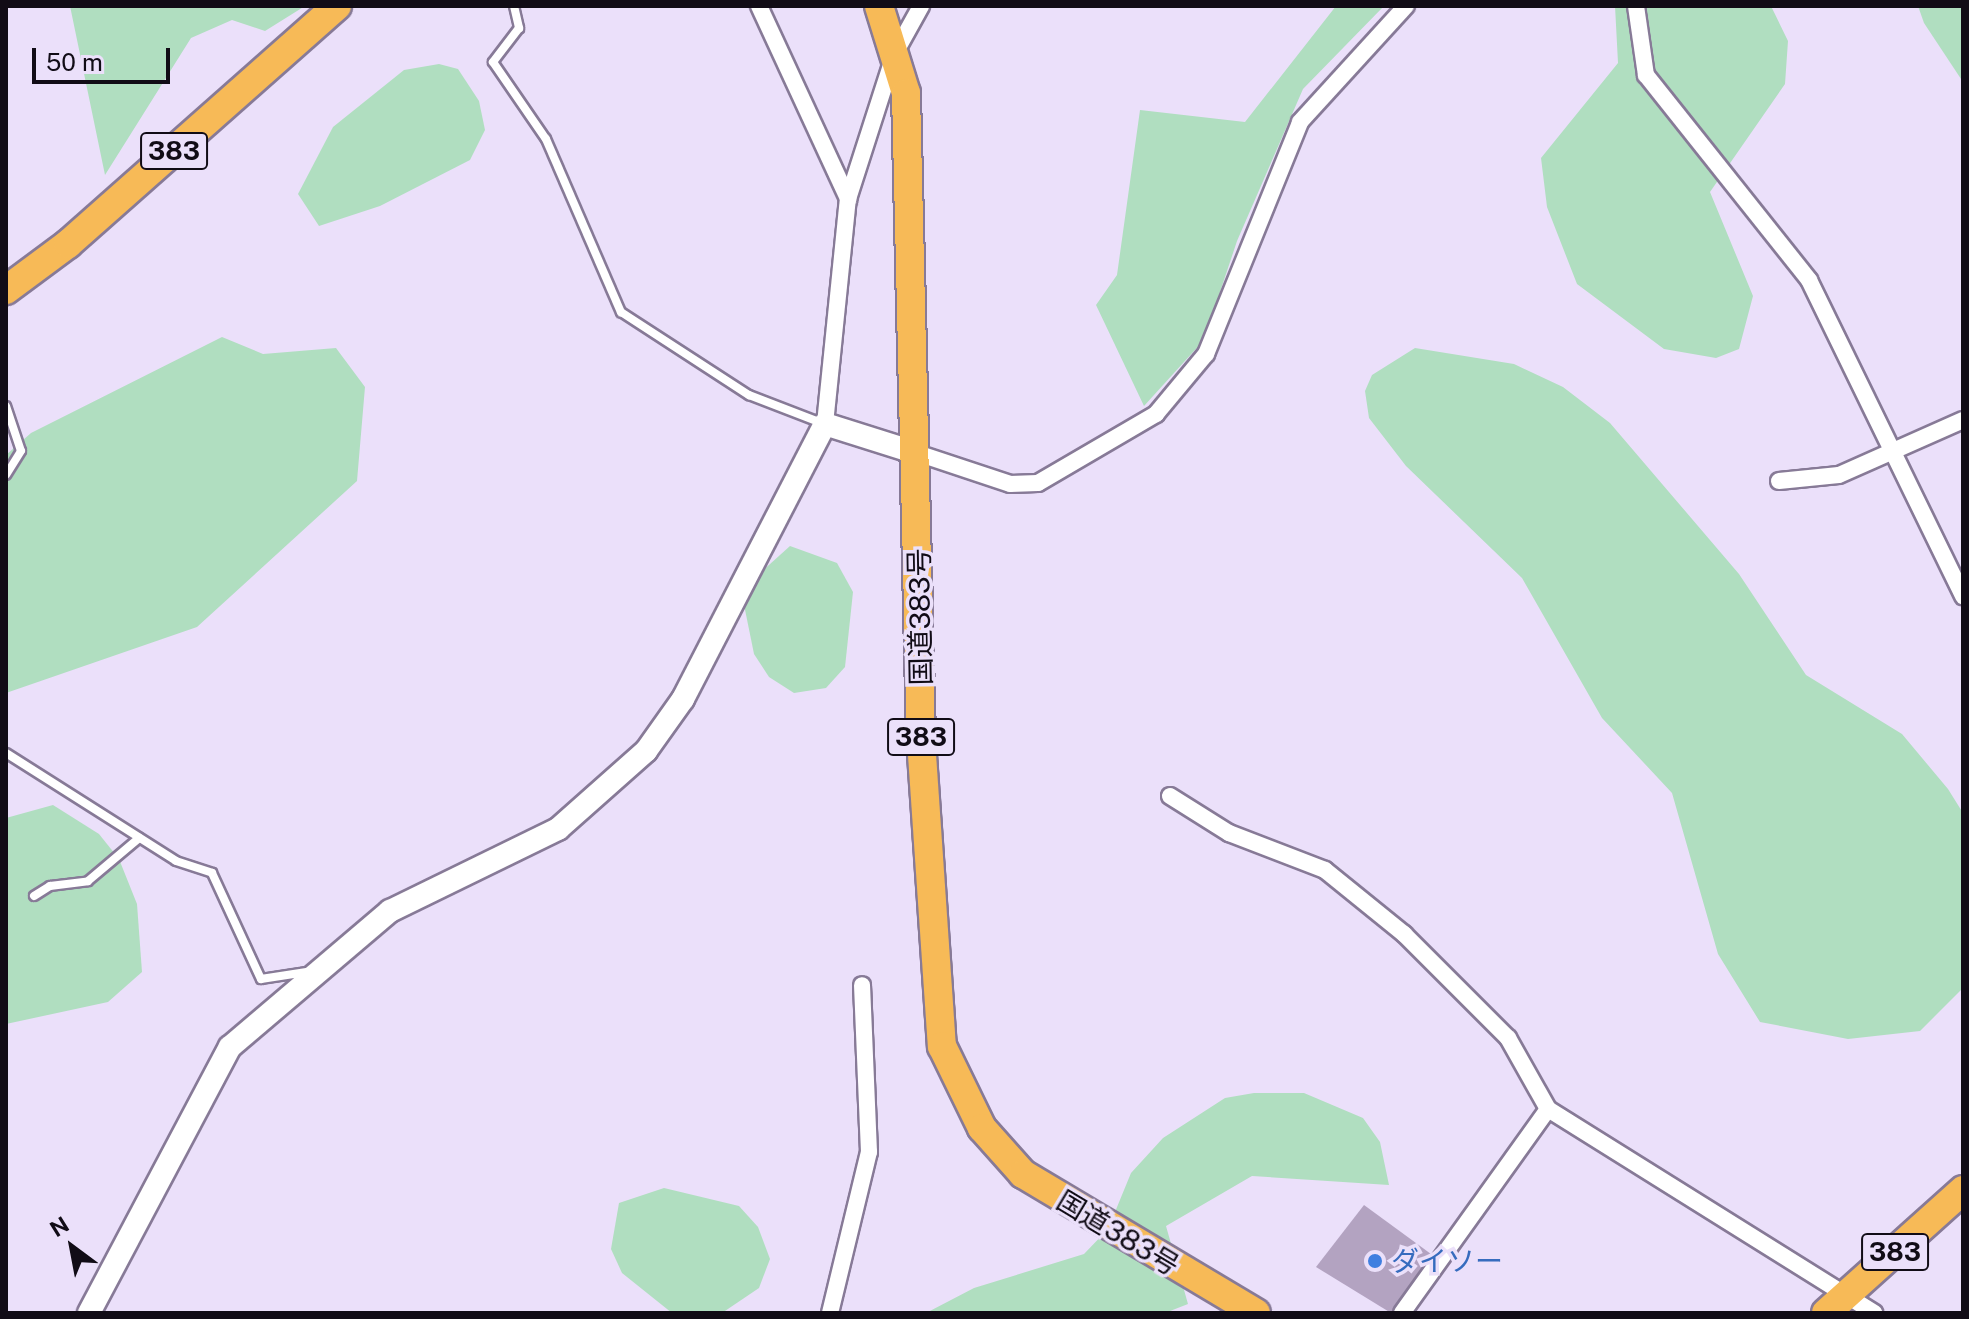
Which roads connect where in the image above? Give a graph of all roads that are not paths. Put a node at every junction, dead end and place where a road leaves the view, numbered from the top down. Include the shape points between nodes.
1 (337, 6) edge
2 (514, 6) edge
3 (759, 6) edge
4 (879, 6) edge
5 (921, 6) edge
6 (1406, 6) edge
7 (1636, 6) edge
8 (895, 53) junction
9 (848, 199) junction
10 (6, 290) edge
11 (6, 406) edge
12 (1963, 420) edge
13 (825, 424) junction
14 (1894, 452) junction
15 (917, 453) junction
16 (6, 475) edge
17 (1779, 481) dead end
18 (1963, 596) edge
19 (6, 753) edge
20 (1170, 796) dead end
21 (139, 838) junction
22 (34, 896) dead end
23 (318, 970) junction
24 (862, 985) dead end
25 (1548, 1109) junction
26 (1963, 1190) edge
27 (1851, 1293) junction
28 (89, 1313) edge
29 (830, 1313) edge
30 (1256, 1313) edge
31 (1402, 1313) edge
32 (1826, 1313) edge
33 (1875, 1313) edge

1 - 10 highway, 383 via 68,244
2 - 13 lane via 519,28 493,62 546,139 621,312 749,395
3 - 9 street
4 - 8 highway, 国道383号 / 383
5 - 8 street
6 - 15 street via 1300,122 1206,354 1156,414 1038,483 1010,484
7 - 14 street via 1646,75 1809,280
8 - 9 street
8 - 15 highway, 国道383号 / 383 via 906,93
9 - 13 street
11 - 16 lane via 21,451
12 - 14 street
13 - 15 street
13 - 23 street via 683,699 646,751 558,829 426,889
14 - 17 street via 1839,475
14 - 18 street
15 - 30 highway, 国道383号 / 383 via 921,740 935,1009 955,1082 1023,1174
19 - 21 lane
20 - 25 street via 1229,833 1325,870 1404,934 1508,1038
21 - 22 lane via 88,881 50,886
21 - 23 lane via 212,873 261,979
23 - 28 street via 230,1047
24 - 29 street via 869,1152
25 - 27 street
25 - 31 street
26 - 27 highway, 383
27 - 32 highway, 383
27 - 33 street

